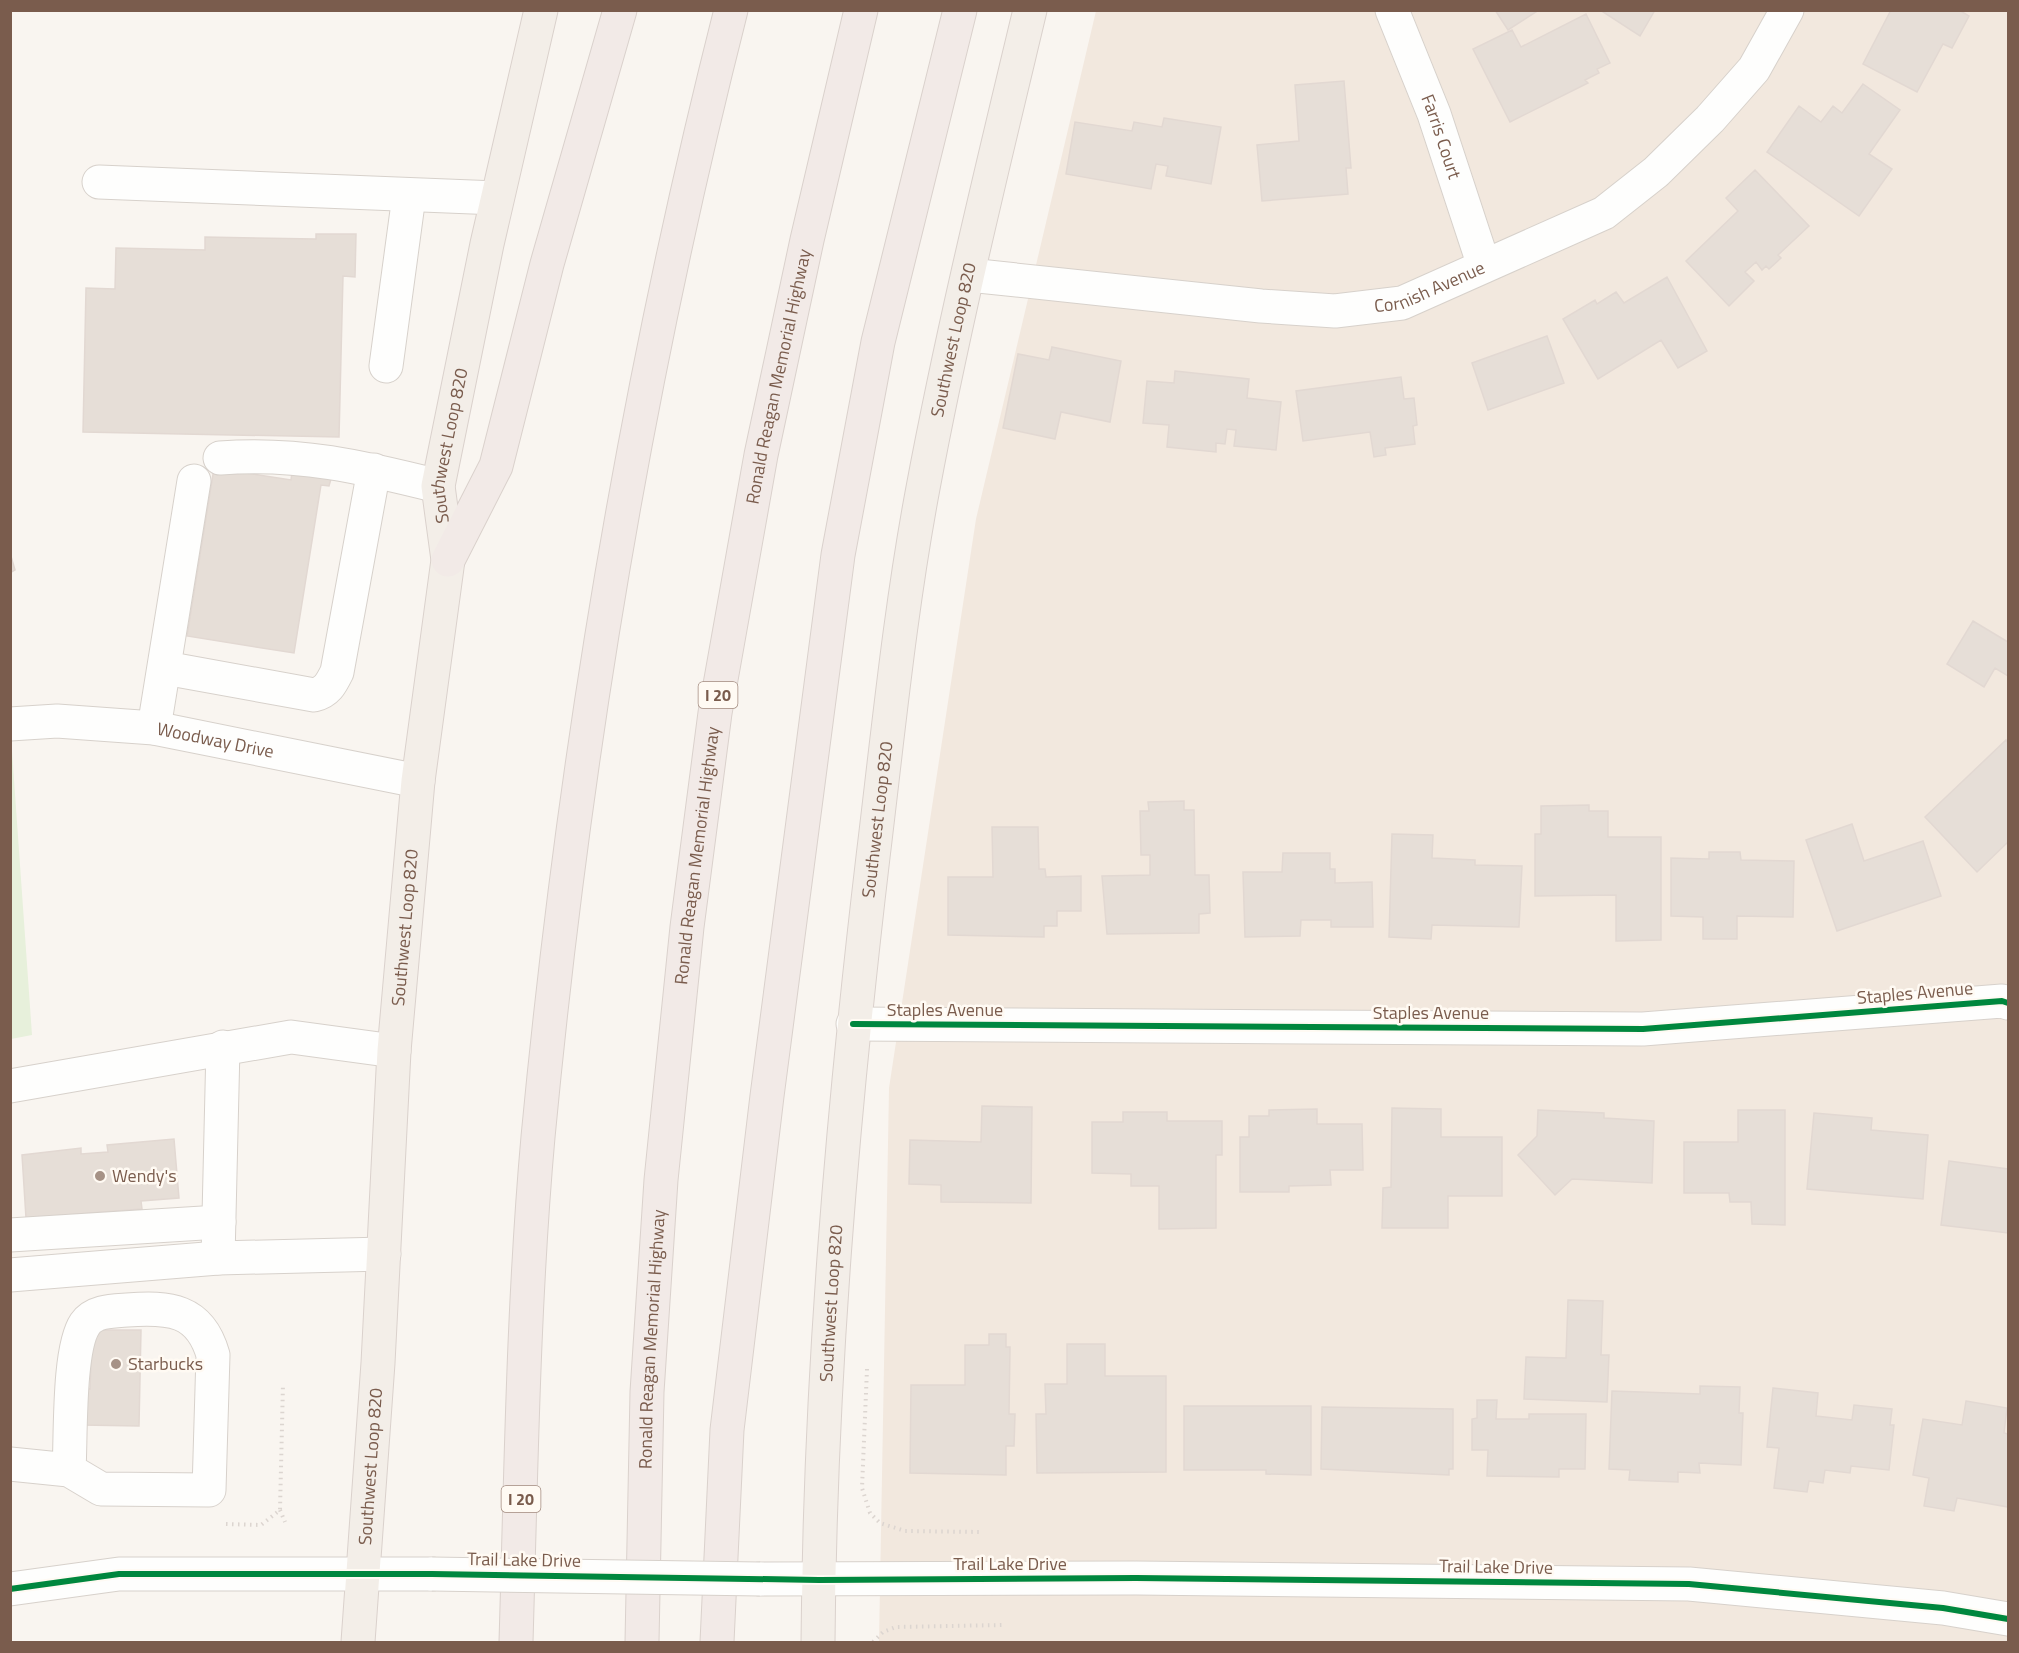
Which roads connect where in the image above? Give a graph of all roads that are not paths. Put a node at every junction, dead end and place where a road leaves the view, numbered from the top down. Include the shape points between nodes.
1 (541, 10) edge
2 (620, 10) edge
3 (731, 10) edge
4 (861, 10) edge
5 (960, 10) edge
6 (1030, 10) edge
7 (1392, 10) edge
8 (1787, 10) edge
9 (99, 182) dead end
10 (409, 196) junction
11 (497, 198) junction
12 (1484, 266) junction
13 (969, 275) junction
14 (386, 366) dead end
15 (220, 458) dead end
16 (374, 470) junction
17 (194, 481) dead end
18 (438, 486) junction
19 (448, 560) junction
20 (165, 668) junction
21 (10, 723) edge
22 (154, 729) junction
23 (418, 781) junction
24 (2006, 999) edge
25 (853, 1024) junction
26 (223, 1047) junction
27 (394, 1051) junction
28 (68, 1076) junction
29 (10, 1086) edge
30 (10, 1105) edge
31 (219, 1222) junction
32 (10, 1235) edge
33 (384, 1254) junction
34 (218, 1258) junction
35 (10, 1275) edge
36 (10, 1464) edge
37 (69, 1470) junction
38 (365, 1576) junction
39 (819, 1580) junction
40 (10, 1589) edge
41 (2008, 1619) edge
42 (358, 1642) edge
43 (516, 1642) edge
44 (642, 1642) edge
45 (717, 1642) edge
46 (818, 1642) edge

1 - 11 main road, Southwest Loop 820
2 - 19 highway via 496,466
3 - 43 highway, I 20 via 619,522 569,858 538,1141 525,1356
4 - 44 highway, Ronald Reagan Memorial Highway / I 20 via 761,455 715,713 687,927 661,1180 647,1392
5 - 45 highway via 878,342 838,555 727,1430
6 - 13 main road, Southwest Loop 820
7 - 12 street, Farris Court via 1434,114
8 - 12 street, Cornish Avenue via 1754,69 1656,172 1604,213
9 - 10 street
10 - 11 street
10 - 14 street
11 - 18 main road, Southwest Loop 820
12 - 13 street, Cornish Avenue via 1402,303 1335,311
13 - 25 main road, Southwest Loop 820 via 923,488 900,628
15 - 16 street via 299,457
16 - 18 street
16 - 20 street via 337,672 329,688 314,695
17 - 20 street
18 - 19 main road, Southwest Loop 820
19 - 23 main road, Southwest Loop 820
20 - 22 street
21 - 22 street, Woodway Drive via 57,721
22 - 23 street, Woodway Drive
23 - 27 main road, Southwest Loop 820
24 - 25 street, Staples Avenue via 1643,1029
25 - 39 main road, Southwest Loop 820 via 823,1405
26 - 27 street via 291,1037
26 - 28 street
26 - 31 street
27 - 33 main road, Southwest Loop 820
28 - 29 street
28 - 30 street via 37,1097
31 - 32 street
31 - 34 street
33 - 34 street
33 - 38 main road, Southwest Loop 820
34 - 35 street
36 - 37 street
37 - 37 street via 101,1488 209,1490 213,1356 208,1336 195,1323 162,1307 108,1311 85,1324 75,1350
38 - 39 street, Trail Lake Drive, bridge
38 - 40 street, Trail Lake Drive via 119,1574
38 - 42 main road, Southwest Loop 820
39 - 41 street, Trail Lake Drive via 1136,1578 1689,1584 1943,1608
39 - 46 main road, Southwest Loop 820

